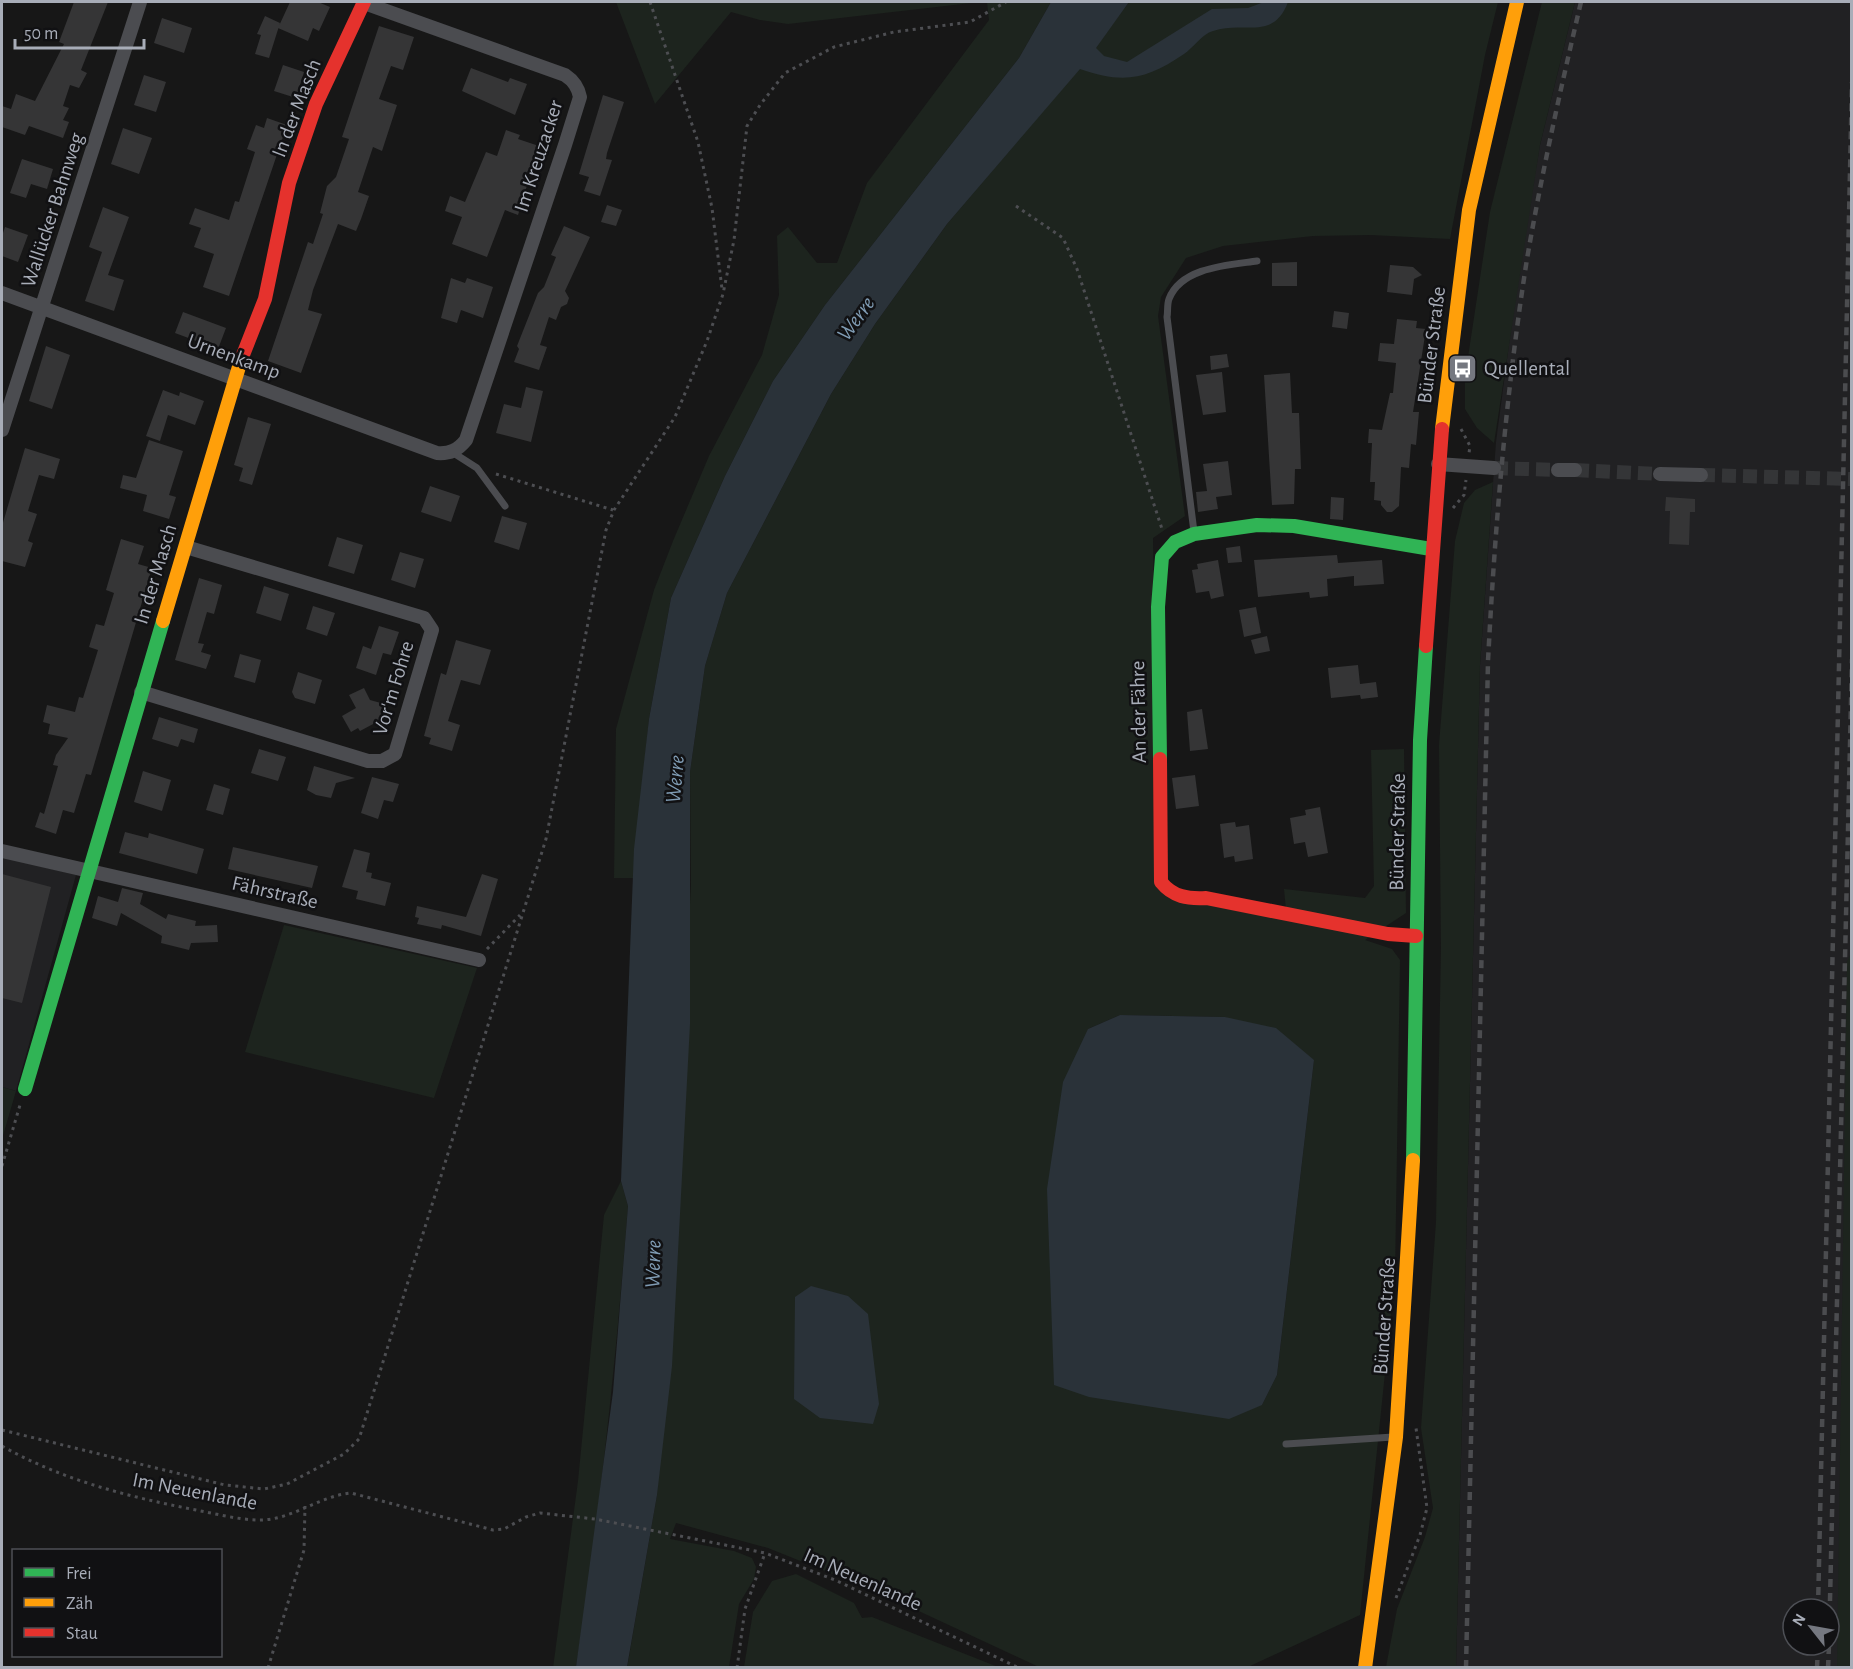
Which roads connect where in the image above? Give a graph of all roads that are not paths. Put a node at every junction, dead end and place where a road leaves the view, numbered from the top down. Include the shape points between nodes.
1 (140, 2) edge
2 (364, 2) edge
3 (1517, 2) edge
4 (1257, 261) dead end
5 (2, 293) edge
6 (42, 307) junction
7 (233, 379) junction
8 (2, 430) edge
9 (452, 452) junction
10 (1438, 464) junction
11 (1494, 468) tunnel mouth
12 (1558, 470) tunnel mouth
13 (1575, 470) tunnel mouth
14 (1660, 474) tunnel mouth
15 (1701, 475) tunnel mouth
16 (504, 506) dead end
17 (1194, 534) junction
18 (186, 547) junction
19 (1431, 549) junction
20 (141, 692) junction
21 (2, 851) edge
22 (88, 871) junction
23 (1416, 936) junction
24 (479, 960) road end
25 (25, 1089) road end
26 (1396, 1437) junction
27 (1286, 1444) dead end
28 (1365, 1668) edge

1 - 6 street, Wallücker Bahnweg
2 - 7 street, In der Masch via 316,104 289,183 265,299
2 - 9 street, Im Kreuzacker via 565,75 579,92 565,145 466,440
3 - 10 street, Bünder Straße via 1469,210
4 - 17 lane via 1215,267 1194,275 1182,282 1169,299 1167,318
5 - 6 street, Urnenkamp
6 - 7 street, Urnenkamp
6 - 8 street, Wallücker Bahnweg
7 - 9 street, Urnenkamp via 437,453
7 - 18 street, In der Masch
9 - 16 lane via 477,468
10 - 11 street
10 - 19 street, Bünder Straße
12 - 13 street
14 - 15 street
17 - 19 street via 1257,525 1294,526
17 - 23 street, An der Fähre via 1175,542 1162,557 1158,607 1161,882 1176,895 1190,899 1206,898 1388,934
18 - 20 street, In der Masch
18 - 20 street, Vor'm Fohre via 424,618 432,630 395,754 382,761 368,761
19 - 23 street, Bünder Straße via 1419,740
20 - 22 street, In der Masch
21 - 22 street, Fährstraße
22 - 24 street, Fährstraße
22 - 25 street, In der Masch
23 - 26 street, Bünder Straße via 1412,1179
26 - 27 lane
26 - 28 street, Bünder Straße

